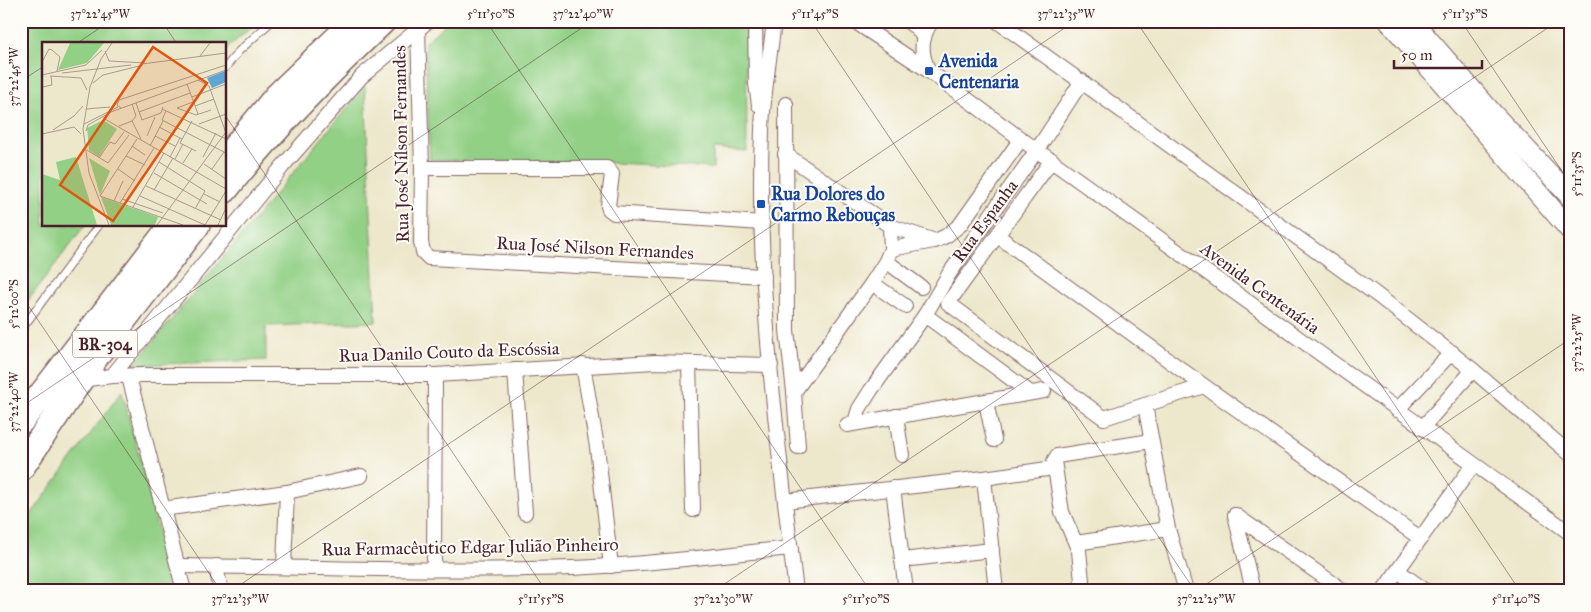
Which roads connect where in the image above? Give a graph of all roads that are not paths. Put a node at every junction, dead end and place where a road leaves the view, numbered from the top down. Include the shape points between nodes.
1 (272, 21) edge
2 (355, 21) edge
3 (383, 21) edge
4 (755, 21) edge
5 (774, 21) edge
6 (854, 21) edge
7 (907, 21) edge
8 (932, 21) edge
9 (997, 21) edge
10 (1389, 21) edge
11 (1414, 24) edge
12 (423, 26) edge
13 (924, 38) junction
14 (226, 67) edge
15 (929, 71) junction
16 (1082, 81) junction
17 (786, 104) dead end
18 (762, 129) junction
19 (1021, 139) junction
20 (1037, 150) junction
21 (785, 154) junction
22 (226, 158) edge
23 (1052, 160) junction
24 (422, 168) junction
25 (226, 189) edge
26 (1570, 196) edge
27 (1570, 201) edge
28 (1546, 204) junction
29 (973, 206) junction
30 (990, 218) junction
31 (762, 223) junction
32 (98, 226) edge
33 (171, 226) edge
34 (196, 226) edge
35 (890, 226) junction
36 (1570, 230) edge
37 (998, 236) junction
38 (934, 241) junction
39 (888, 255) junction
40 (425, 256) joint
41 (764, 276) junction
42 (872, 284) junction
43 (921, 287) dead end
44 (905, 306) dead end
45 (925, 315) junction
46 (21, 330) edge
47 (1452, 352) junction
48 (689, 363) junction
49 (583, 365) junction
50 (771, 365) junction
51 (515, 370) junction
52 (1473, 370) junction
53 (435, 375) junction
54 (112, 376) junction
55 (129, 377) junction
56 (80, 380) junction
57 (1204, 386) junction
58 (1044, 391) dead end
59 (794, 392) junction
60 (1029, 392) junction
61 (986, 402) junction
62 (1145, 405) junction
63 (1397, 410) junction
64 (896, 416) junction
65 (21, 421) edge
66 (1422, 428) junction
67 (994, 440) dead end
68 (1151, 441) junction
69 (798, 447) dead end
70 (1570, 454) edge
71 (902, 455) dead end
72 (1056, 462) junction
73 (1473, 465) junction
74 (21, 468) edge
75 (361, 476) dead end
76 (984, 478) junction
77 (893, 488) junction
78 (287, 492) junction
79 (785, 501) junction
80 (162, 509) junction
81 (693, 510) dead end
82 (525, 513) dead end
83 (1168, 529) junction
84 (1570, 533) edge
85 (1420, 538) junction
86 (1570, 541) edge
87 (1076, 543) junction
88 (791, 548) junction
89 (992, 550) junction
90 (902, 560) junction
91 (178, 566) junction
92 (216, 566) junction
93 (611, 566) junction
94 (284, 567) junction
95 (434, 569) junction
96 (1398, 571) junction
97 (184, 591) edge
98 (221, 591) edge
99 (796, 591) edge
100 (906, 591) edge
101 (996, 591) edge
102 (1083, 591) edge
103 (1186, 591) edge
104 (1253, 591) edge
105 (1344, 591) edge
106 (1383, 591) edge
107 (1426, 591) edge

1 - 14 lane
2 - 22 highway via 277,96
3 - 25 highway via 321,80
4 - 18 street via 756,84
5 - 18 street
6 - 15 street, Avenida Centenária
7 - 13 street
8 - 13 street
9 - 16 street
10 - 28 main road
11 - 26 main road
12 - 24 street, Rua José Nílson Fernandes
12 - 54 street via 362,76 282,167
13 - 15 street via 923,55
15 - 19 street, Avenida Centenária
16 - 20 street
16 - 47 street
17 - 21 street
18 - 31 street
19 - 20 street, Avenida Centenária
19 - 29 street
20 - 23 street, Avenida Centenária
20 - 30 street
21 - 35 street
21 - 59 street via 787,330
23 - 37 street, Rua Espanha
23 - 63 street, Avenida Centenária
24 - 31 street via 609,168 612,174 608,206 616,214
24 - 40 street, Rua José Nílson Fernandes via 421,242
27 - 28 main road via 1549,182 1542,189
28 - 36 main road
29 - 30 street
29 - 38 street via 960,225
30 - 45 street via 949,274
31 - 41 street
32 - 46 lane
33 - 65 highway, BR-304
34 - 56 highway, BR-304
35 - 38 street
35 - 39 street
37 - 57 street
37 - 62 street, Rua Espanha via 948,303 1104,418
38 - 39 street
39 - 42 street
39 - 43 street
40 - 41 street, Rua José Nilson Fernandes
41 - 50 street
42 - 44 street
42 - 59 street
45 - 60 street
45 - 64 street via 871,390 851,424
47 - 52 street
47 - 63 street
48 - 49 street, Rua Danilo Couto da Escóssia
48 - 50 street, Rua Danilo Couto da Escóssia
48 - 81 street
49 - 51 street, Rua Danilo Couto da Escóssia
49 - 93 street via 594,424
50 - 79 street
51 - 53 street, Rua Danilo Couto da Escóssia
51 - 82 street
52 - 66 street
52 - 70 street
53 - 55 street, Rua Danilo Couto da Escóssia
53 - 95 street
54 - 55 street, Rua Danilo Couto da Escóssia
54 - 56 street, Rua Danilo Couto da Escóssia
55 - 80 street
56 - 74 highway, BR-304
57 - 62 street
57 - 85 street
58 - 60 street
59 - 69 street
60 - 61 street
61 - 64 street
61 - 67 street
62 - 68 street
63 - 66 street, Avenida Centenária
64 - 71 street
66 - 73 street, Avenida Centenária
68 - 72 street
68 - 83 street
72 - 76 street
72 - 87 street via 1062,512
73 - 84 street, Avenida Centenária
73 - 85 street
75 - 78 street
76 - 77 street
76 - 89 street
77 - 79 street
77 - 90 street
78 - 80 street
78 - 94 street
79 - 88 street
80 - 91 street
83 - 87 street
83 - 103 street
84 - 86 street
85 - 96 street
87 - 102 street
88 - 93 street, Rua Farmacêutico Edgar Julião Pinheiro
88 - 99 street
89 - 90 street
89 - 101 street
90 - 100 street
91 - 92 street, Rua Farmacêutico Edgar Julião Pinheiro
91 - 97 street
92 - 94 street, Rua Farmacêutico Edgar Julião Pinheiro
92 - 98 street
93 - 95 street, Rua Farmacêutico Edgar Julião Pinheiro
94 - 95 street, Rua Farmacêutico Edgar Julião Pinheiro
96 - 106 street
96 - 107 street
104 - 105 street via 1235,515

